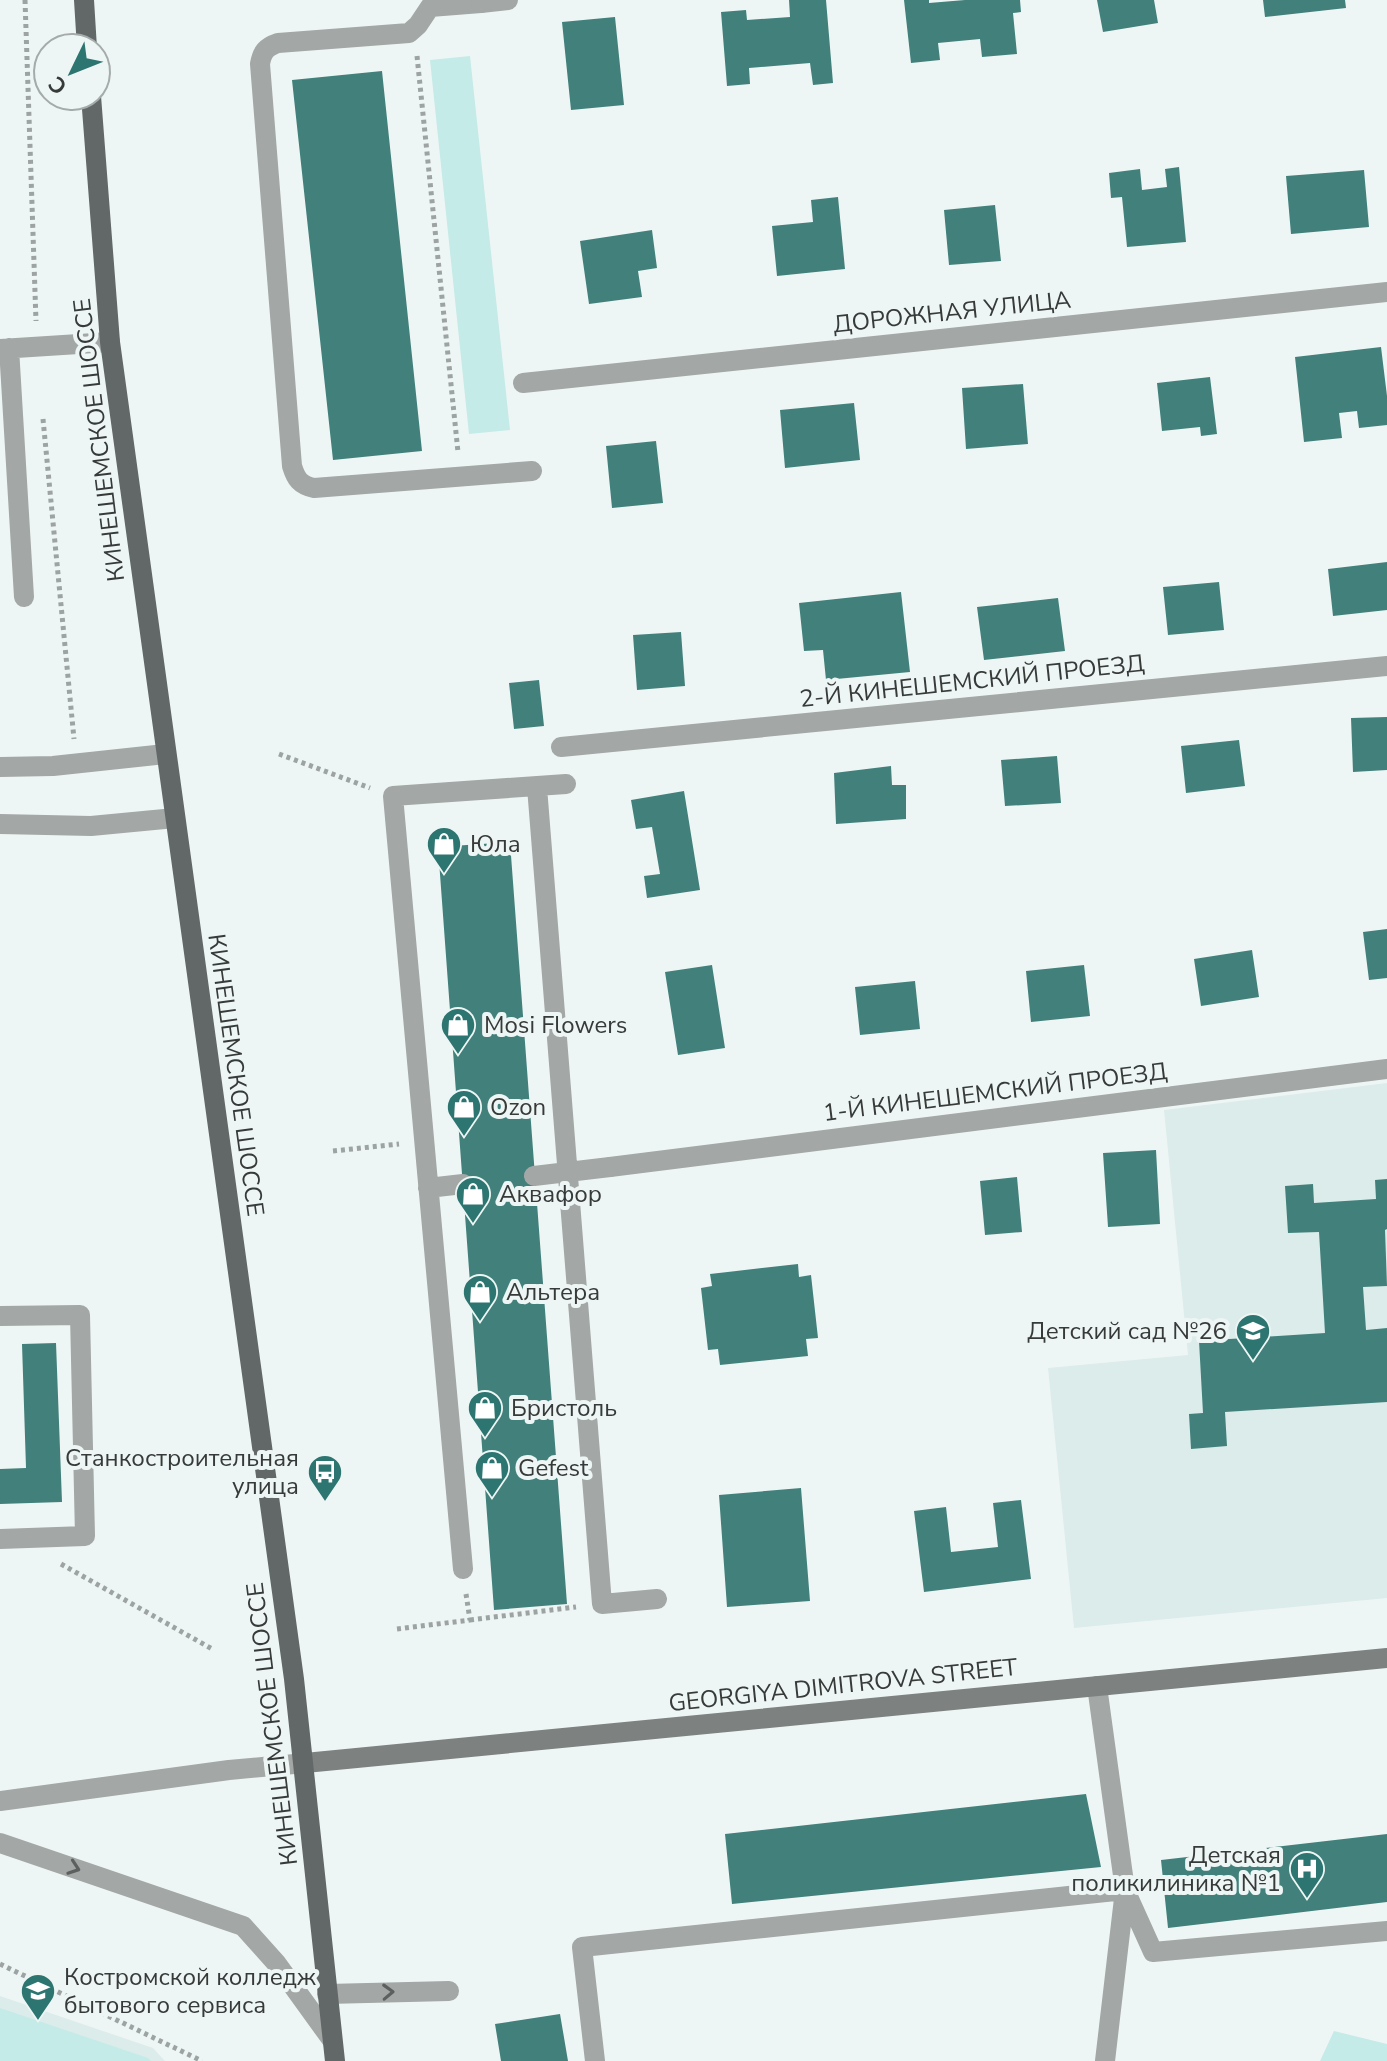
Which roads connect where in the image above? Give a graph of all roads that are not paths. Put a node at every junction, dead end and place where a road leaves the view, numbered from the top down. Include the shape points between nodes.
1 (84, 0) edge
2 (508, 0) edge
3 (86, 32) edge
4 (92, 112) edge
5 (1387, 292) edge
6 (110, 342) junction
7 (5, 349) edge
8 (523, 383) dead end
9 (532, 471) dead end
10 (24, 597) dead end
11 (1387, 666) edge
12 (561, 747) dead end
13 (165, 754) junction
14 (0, 767) edge
15 (566, 784) dead end
16 (537, 787) junction
17 (175, 818) junction
18 (0, 824) edge
19 (1387, 1069) edge
20 (568, 1172) junction
21 (534, 1176) dead end
22 (463, 1184) dead end
23 (428, 1188) junction
24 (0, 1316) edge
25 (0, 1539) edge
26 (463, 1569) road end
27 (657, 1599) dead end
28 (1387, 1658) edge
29 (1097, 1686) junction
30 (305, 1763) junction
31 (0, 1801) edge
32 (0, 1843) edge
33 (1125, 1890) junction
34 (1387, 1931) edge
35 (449, 1991) dead end
36 (327, 1994) junction
37 (332, 2040) junction
38 (335, 2061) edge
39 (595, 2061) edge
40 (1105, 2061) edge

1 - 3 main road
2 - 9 street via 430,7 414,30 404,34 278,43 268,47 260,64 296,479 314,488
4 - 6 main road, КИНЕШЕМСКОЕ ШОССЕ
5 - 8 street, ДОРОЖНАЯ УЛИЦА
6 - 7 street
6 - 13 main road, КИНЕШЕМСКОЕ ШОССЕ
7 - 10 street
11 - 12 street, 2-Й КИНЕШЕМСКИЙ ПРОЕЗД
13 - 14 street
13 - 17 main road, КИНЕШЕМСКОЕ ШОССЕ
15 - 16 street
16 - 20 street
16 - 23 street via 393,796
17 - 18 street via 91,826
17 - 30 main road, КИНЕШЕМСКОЕ ШОССЕ
19 - 20 street, 1-Й КИНЕШЕМСКИЙ ПРОЕЗД
20 - 21 street, 1-Й КИНЕШЕМСКИЙ ПРОЕЗД
20 - 27 street via 602,1604
22 - 23 street
23 - 26 street
24 - 25 street via 80,1315 85,1536
28 - 29 main road, GEORGIYA DIMITROVA STREET
29 - 30 main road, GEORGIYA DIMITROVA STREET
29 - 33 street
30 - 31 street
30 - 36 main road, КИНЕШЕМСКОЕ ШОССЕ
32 -> 37 street via 243,1926
33 - 34 street via 1153,1952
33 - 39 street via 582,1947
33 - 40 street
36 -> 35 street
36 - 37 main road, КИНЕШЕМСКОЕ ШОССЕ
37 - 38 main road, КИНЕШЕМСКОЕ ШОССЕ

